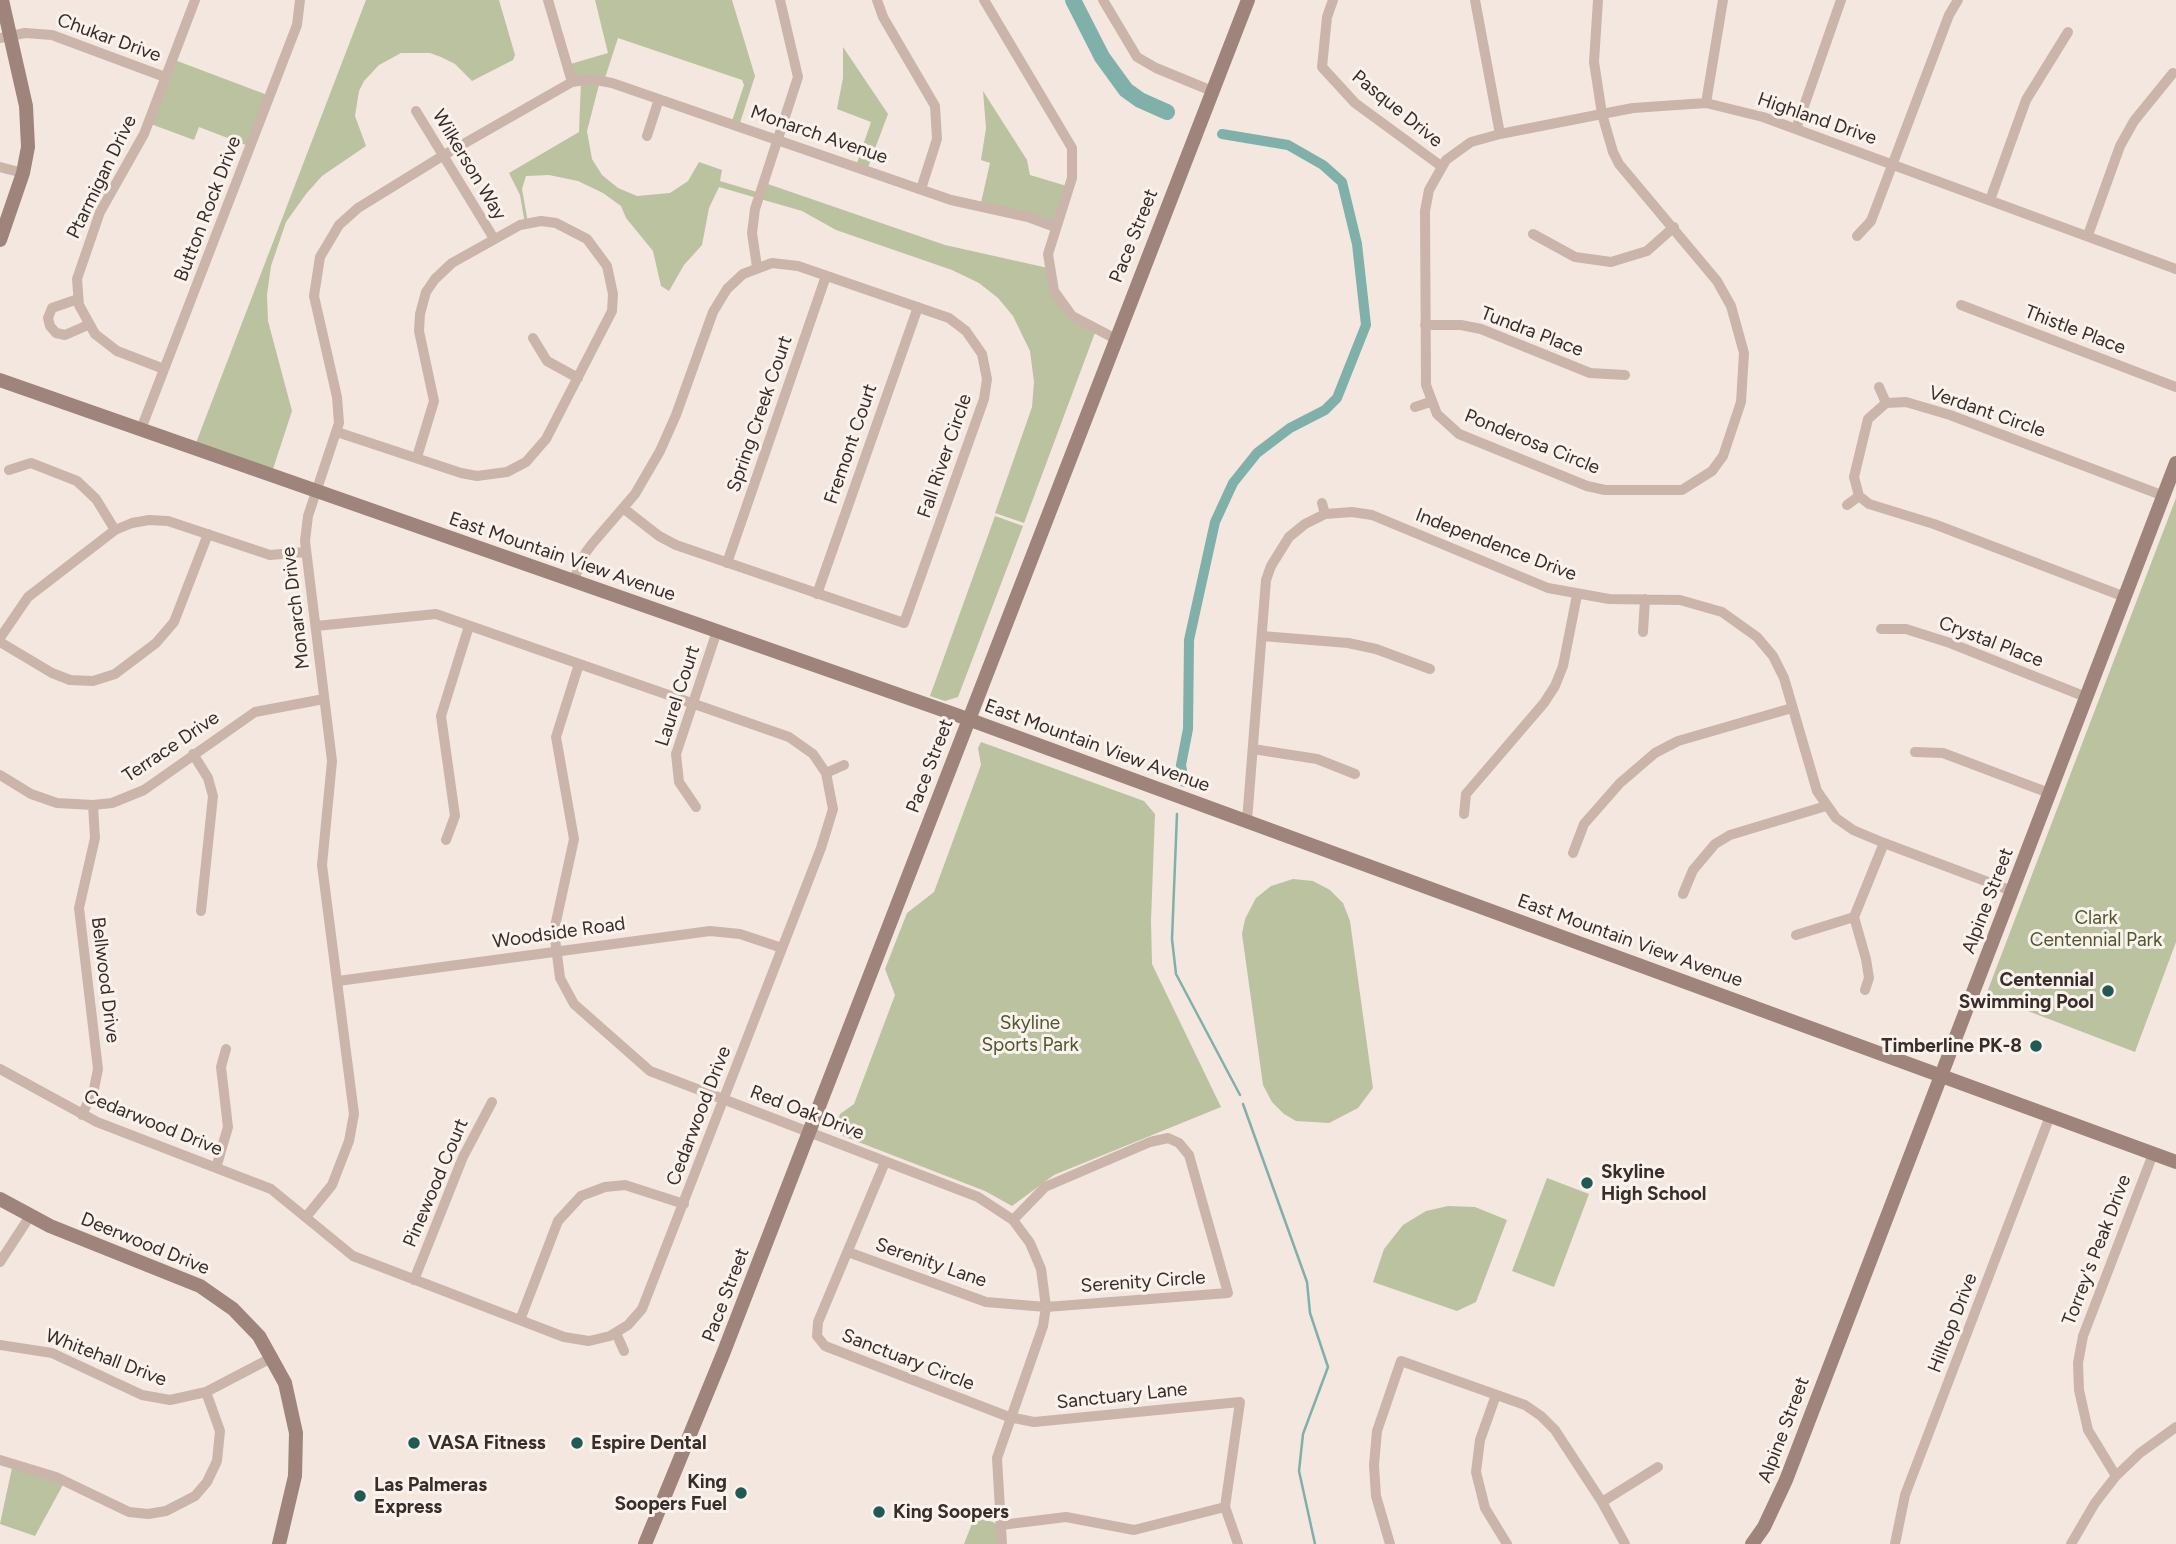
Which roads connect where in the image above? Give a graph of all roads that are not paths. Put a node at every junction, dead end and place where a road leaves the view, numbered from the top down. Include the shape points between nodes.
1 (2, 0) edge
2 (195, 0) edge
3 (300, 0) edge
4 (548, 0) edge
5 (780, 0) edge
6 (877, 0) edge
7 (984, 0) edge
8 (1103, 0) edge
9 (1248, 0) edge
10 (1333, 0) edge
11 (1475, 0) edge
12 (1598, 0) edge
13 (1723, 0) edge
14 (1841, 0) edge
15 (1958, 0) edge
16 (2068, 32) dead end
17 (5, 37) edge
18 (2173, 73) dead end
19 (165, 77) junction
20 (572, 82) junction
21 (1213, 91) junction
22 (659, 99) junction
23 (1706, 103) junction
24 (416, 111) dead end
25 (1602, 114) junction
26 (1796, 129) junction
27 (1500, 134) junction
28 (647, 136) dead end
29 (779, 141) junction
30 (444, 155) junction
31 (1893, 164) junction
32 (1441, 166) junction
33 (0, 167) edge
34 (23, 173) junction
35 (920, 188) junction
36 (1990, 200) junction
37 (1055, 227) junction
38 (1674, 228) junction
39 (1533, 234) dead end
40 (2088, 235) junction
41 (1857, 236) dead end
42 (493, 237) junction
43 (0, 240) edge
44 (757, 267) junction
45 (2176, 269) edge
46 (826, 276) junction
47 (78, 299) junction
48 (1961, 305) dead end
49 (918, 307) junction
50 (1425, 325) junction
51 (88, 326) junction
52 (533, 338) dead end
53 (1114, 338) junction
54 (164, 369) junction
55 (1625, 375) dead end
56 (578, 378) junction
57 (0, 380) edge
58 (1879, 387) dead end
59 (2176, 387) edge
60 (1430, 402) junction
61 (1886, 403) junction
62 (1415, 407) dead end
63 (141, 429) junction
64 (337, 432) junction
65 (417, 457) junction
66 (2176, 463) edge
67 (9, 470) dead end
68 (317, 491) junction
69 (1859, 496) junction
70 (2164, 496) junction
71 (1322, 502) dead end
72 (1847, 505) dead end
73 (623, 508) junction
74 (1325, 514) junction
75 (115, 530) junction
76 (208, 534) junction
77 (305, 552) junction
78 (727, 563) junction
79 (573, 581) junction
80 (817, 594) junction
81 (1577, 595) junction
82 (2124, 597) junction
83 (1645, 599) junction
84 (316, 626) junction
85 (469, 626) junction
86 (1881, 629) dead end
87 (717, 631) junction
88 (1643, 632) dead end
89 (1262, 636) junction
90 (0, 640) edge
91 (579, 664) junction
92 (1430, 669) dead end
93 (2086, 697) junction
94 (324, 699) junction
95 (692, 704) junction
96 (1792, 708) junction
97 (968, 719) junction
98 (1253, 749) junction
99 (1915, 752) dead end
100 (193, 754) junction
101 (844, 765) dead end
102 (826, 773) junction
103 (1355, 774) dead end
104 (0, 775) edge
105 (2049, 793) junction
106 (93, 805) junction
107 (1826, 806) junction
108 (696, 807) dead end
109 (1464, 814) dead end
110 (1247, 821) junction
111 (446, 840) dead end
112 (1884, 843) junction
113 (1573, 853) dead end
114 (2012, 891) junction
115 (1684, 894) dead end
116 (201, 911) dead end
117 (1854, 917) junction
118 (1796, 936) dead end
119 (782, 948) junction
120 (556, 951) junction
121 (338, 981) junction
122 (1865, 990) dead end
123 (226, 1049) dead end
124 (0, 1069) edge
125 (1941, 1076) junction
126 (725, 1100) junction
127 (492, 1102) dead end
128 (82, 1115) junction
129 (2050, 1116) junction
130 (810, 1133) junction
131 (2153, 1154) junction
132 (885, 1162) junction
133 (2176, 1162) edge
134 (216, 1168) junction
135 (0, 1199) edge
136 (684, 1205) junction
137 (30, 1216) junction
138 (306, 1217) junction
139 (1013, 1220) junction
140 (848, 1252) junction
141 (0, 1262) edge
142 (415, 1280) junction
143 (1046, 1307) junction
144 (520, 1320) junction
145 (616, 1334) junction
146 (0, 1345) edge
147 (624, 1351) dead end
148 (273, 1357) junction
149 (206, 1392) junction
150 (1496, 1395) junction
151 (1009, 1417) junction
152 (2176, 1427) edge
153 (0, 1460) edge
154 (1658, 1467) dead end
155 (2116, 1476) junction
156 (1602, 1502) junction
157 (1225, 1507) junction
158 (1001, 1525) junction
159 (279, 1544) edge
160 (645, 1544) edge
161 (1002, 1544) edge
162 (1238, 1544) edge
163 (1390, 1544) edge
164 (1507, 1544) edge
165 (1625, 1544) edge
166 (1752, 1544) edge
167 (1895, 1544) edge
168 (2071, 1544) edge

1 - 17 street
2 - 19 street, Ptarmigan Drive
3 - 54 street, Button Rock Drive via 297,25
4 - 20 street
5 - 29 street via 798,77
6 - 35 street via 937,113 937,139
7 - 37 street via 1072,148 1072,178
8 - 21 street via 1137,57
9 - 21 street, Pace Street
10 - 32 street, Pasque Drive via 1322,67 1355,103
11 - 27 street
12 - 25 street, Ponderosa Circle via 1594,47
13 - 23 street
14 - 26 street
15 - 31 street
16 - 36 street via 2026,100
17 - 19 street, Chukar Drive via 52,35
17 - 34 street via 28,127
18 - 40 street via 2120,146
19 - 47 street, Ptarmigan Drive via 144,134 100,212 79,271
20 - 22 street, Monarch Avenue via 604,81
20 - 30 street, Monarch Drive
21 - 53 street, Pace Street
22 - 28 street
22 - 29 street, Monarch Avenue
23 - 25 street, Highland Drive
23 - 26 street, Highland Drive
24 - 30 street, Wilkerson Way
25 - 27 street, Highland Drive
25 - 38 street, Ponderosa Circle via 1619,164
26 - 31 street, Highland Drive
27 - 32 street, Highland Drive via 1457,149
29 - 35 street, Monarch Avenue
29 - 44 street via 752,226
30 - 42 street, Wilkerson Way
30 - 64 street, Monarch Drive via 351,213 320,257 314,304 337,397
31 - 36 street, Highland Drive
31 - 41 street via 1871,221
32 - 50 street via 1425,211
33 - 34 street
34 - 43 street
35 - 37 street, Monarch Avenue
36 - 40 street, Highland Drive
37 - 53 street via 1047,263 1058,300 1082,324
38 - 39 street via 1647,251 1611,262 1574,257
38 - 60 street, Ponderosa Circle via 1717,281 1731,306 1744,353 1741,402 1723,456 1699,482 1682,490 1587,486 1459,434 1445,424
40 - 45 street, Highland Drive
42 - 56 street via 526,223 556,223 587,239 604,259 612,281 612,311
42 - 65 street via 445,268 421,304 419,331 434,401
44 - 46 street, Fall River Circle via 788,264
44 - 73 street via 739,277 718,303 668,436
46 - 49 street, Fall River Circle
46 - 78 street, Spring Creek Court
47 - 51 street, Ptarmigan Drive
47 - 51 street via 52,308 50,326 65,335
48 - 59 street, Thistle Place
49 - 80 street, Fremont Court
49 - 80 street, Fall River Circle via 963,327 979,348 986,369 984,399 904,623
50 - 55 street, Tundra Place via 1481,328 1590,373
50 - 60 street
51 - 54 street, Ptarmigan Drive via 117,351
52 - 56 street via 547,361
53 - 97 street, Pace Street
54 - 63 street, Button Rock Drive
56 - 65 street via 546,439 518,467 477,476
57 - 63 street, East Mountain View Avenue
58 - 61 street
60 - 62 street
61 - 69 street via 1868,419 1854,477
61 - 70 street, Verdant Circle via 1906,402 1950,415
63 - 68 street, East Mountain View Avenue
64 - 65 street
64 - 68 street, Monarch Drive
66 - 70 street, Alpine Street
67 - 75 street via 31,463 77,481 92,494
68 - 77 street, Monarch Drive
68 - 79 street, East Mountain View Avenue
69 - 72 street
69 - 82 street via 1869,504
70 - 82 street, Alpine Street
71 - 74 street
73 - 78 street, Fall River Circle via 666,541
73 - 79 street via 586,552
74 - 81 street, Independence Drive via 1372,515 1532,582
74 - 89 street via 1289,537 1277,552 1266,580
75 - 76 street via 157,520
75 - 90 street via 28,597
76 - 77 street via 266,554
76 - 90 street via 174,622 156,643 114,674 93,681 66,679
77 - 84 street, Monarch Drive
78 - 80 street, Fall River Circle
79 - 87 street, East Mountain View Avenue
81 - 83 street, Independence Drive
81 - 109 street via 1555,686 1466,794
82 - 93 street, Alpine Street
83 - 88 street
83 - 96 street, Independence Drive via 1699,603 1743,625 1773,656
84 - 85 street via 424,613
84 - 94 street, Monarch Drive
85 - 91 street
85 - 111 street via 441,716 455,816
86 - 93 street, Crystal Place via 1906,629
87 - 95 street, Laurel Court
87 - 97 street, East Mountain View Avenue
89 - 92 street via 1348,643
89 - 98 street
91 - 95 street
91 - 120 street, Red Oak Drive via 556,737 575,839 555,921
93 - 105 street, Alpine Street
94 - 100 street, Terrace Drive via 255,712
94 - 121 street, Monarch Drive via 332,761 321,860
95 - 102 street via 794,740 813,754
95 - 108 street, Laurel Court via 676,764 681,786
96 - 107 street, Independence Drive via 1817,791
96 - 113 street via 1678,741 1655,753 1620,783 1584,824
97 - 110 street, East Mountain View Avenue
97 - 130 street, Pace Street
98 - 103 street via 1317,760
98 - 110 street
99 - 105 street via 1942,754
100 - 106 street, Terrace Drive via 134,795
100 - 116 street via 213,796
101 - 102 street
102 - 119 street, Cedarwood Drive via 833,800 831,819
104 - 106 street, Terrace Drive via 48,800
105 - 114 street, Alpine Street
106 - 128 street, Bellwood Drive via 95,838 79,908 98,1069
107 - 112 street, Independence Drive via 1853,830
107 - 115 street via 1730,835 1715,844 1693,870
110 - 125 street, East Mountain View Avenue
112 - 114 street, Independence Drive
112 - 117 street
114 - 125 street, Alpine Street
117 - 118 street
117 - 122 street via 1868,968
119 - 120 street, Woodside Road via 717,930
119 - 126 street, Cedarwood Drive
120 - 121 street, Woodside Road
120 - 126 street, Red Oak Drive via 562,982 571,999 638,1063
121 - 138 street, Monarch Drive via 353,1127 331,1186
123 - 134 street via 222,1067 228,1130
124 - 128 street, Cedarwood Drive
125 - 129 street, East Mountain View Avenue
125 - 166 street, Alpine Street via 1786,1480
126 - 130 street, Red Oak Drive
126 - 136 street, Cedarwood Drive
127 - 142 street, Pinewood Court via 463,1157
128 - 134 street, Cedarwood Drive
129 - 131 street, East Mountain View Avenue
129 - 167 street, Hilltop Drive via 1905,1494
130 - 132 street, Red Oak Drive
130 - 160 street, Pace Street
131 - 133 street, East Mountain View Avenue
131 - 155 street, Torrey's Peak Drive via 2082,1336 2078,1363 2078,1390 2088,1430
132 - 139 street, Red Oak Drive via 978,1197
132 - 140 street, Sanctuary Circle
134 - 138 street, Cedarwood Drive via 276,1192
135 - 137 street, Deerwood Drive
136 - 144 street via 625,1185 605,1186 581,1196 558,1221
136 - 145 street, Cedarwood Drive via 644,1306
137 - 141 street
137 - 148 street, Deerwood Drive via 200,1286 243,1318
138 - 142 street, Cedarwood Drive via 348,1253
139 - 143 street, Red Oak Drive via 1041,1269
139 - 143 street, Serenity Circle via 1045,1188 1150,1142 1168,1138 1189,1155 1228,1293
140 - 143 street, Serenity Lane via 986,1301
140 - 151 street, Sanctuary Circle via 818,1322 817,1336 825,1346
142 - 144 street, Cedarwood Drive
143 - 151 street, Red Oak Drive
144 - 145 street, Cedarwood Drive via 575,1340
145 - 147 street
146 - 149 street, Whitehall Drive via 52,1353 155,1399 180,1400
148 - 149 street, Whitehall Drive
148 - 159 street, Deerwood Drive via 289,1393 296,1446 295,1476
149 - 153 street via 220,1431 217,1461 195,1496 166,1511 129,1512 56,1477
150 - 156 street via 1525,1405 1555,1430
150 - 163 street via 1401,1361 1377,1431 1374,1465 1376,1496
150 - 164 street via 1480,1440 1476,1472 1485,1508
151 - 157 street, Sanctuary Lane via 1034,1422 1240,1402
151 - 158 street, Red Oak Drive via 996,1458
152 - 155 street
154 - 156 street
155 - 168 street
156 - 165 street
157 - 158 street via 1134,1530 1066,1517
157 - 162 street
158 - 161 street, Red Oak Drive

